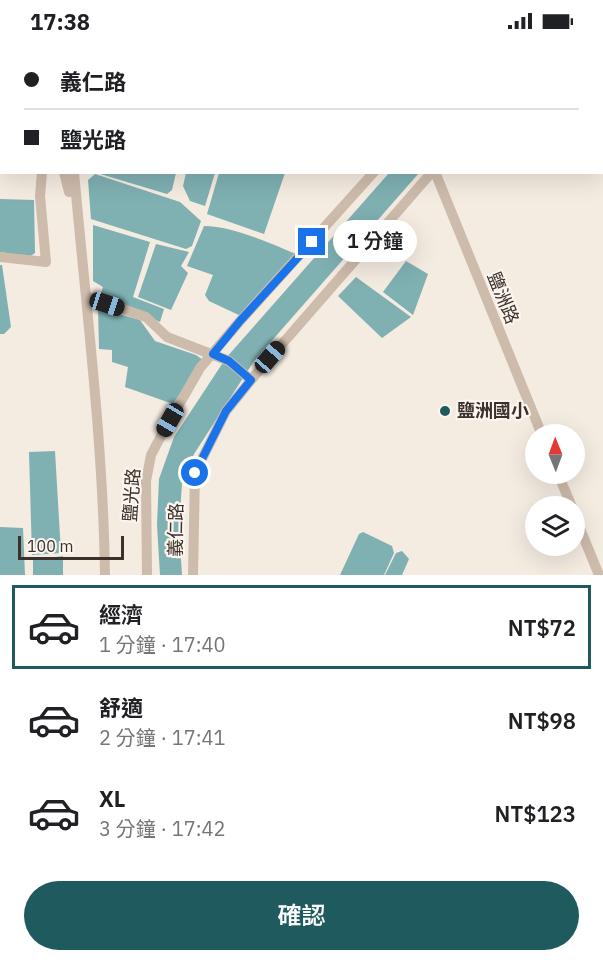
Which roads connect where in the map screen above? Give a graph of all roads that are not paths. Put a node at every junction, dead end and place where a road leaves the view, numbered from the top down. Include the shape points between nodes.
1 (42, 174) edge
2 (64, 174) edge
3 (74, 174) edge
4 (372, 174) edge
5 (431, 174) edge
6 (434, 174) edge
7 (76, 192) junction
8 (0, 257) edge
9 (88, 297) junction
10 (213, 354) junction
11 (249, 378) junction
12 (537, 424) edge
13 (585, 541) edge
14 (105, 575) edge
15 (147, 575) edge
16 (193, 575) edge
17 (599, 575) edge

1 - 8 street via 46,262
2 - 7 street via 69,192
3 - 7 street
4 - 10 street, 鹽光路
5 - 11 street, 義仁路
6 - 12 street, 鹽洲路
7 - 9 street
9 - 10 street via 146,317 167,337
9 - 14 street via 104,501
10 - 11 street via 229,361
10 - 15 street, 鹽光路 via 201,368 152,455 145,494
11 - 16 street, 義仁路 via 226,411 195,473
13 - 17 street

